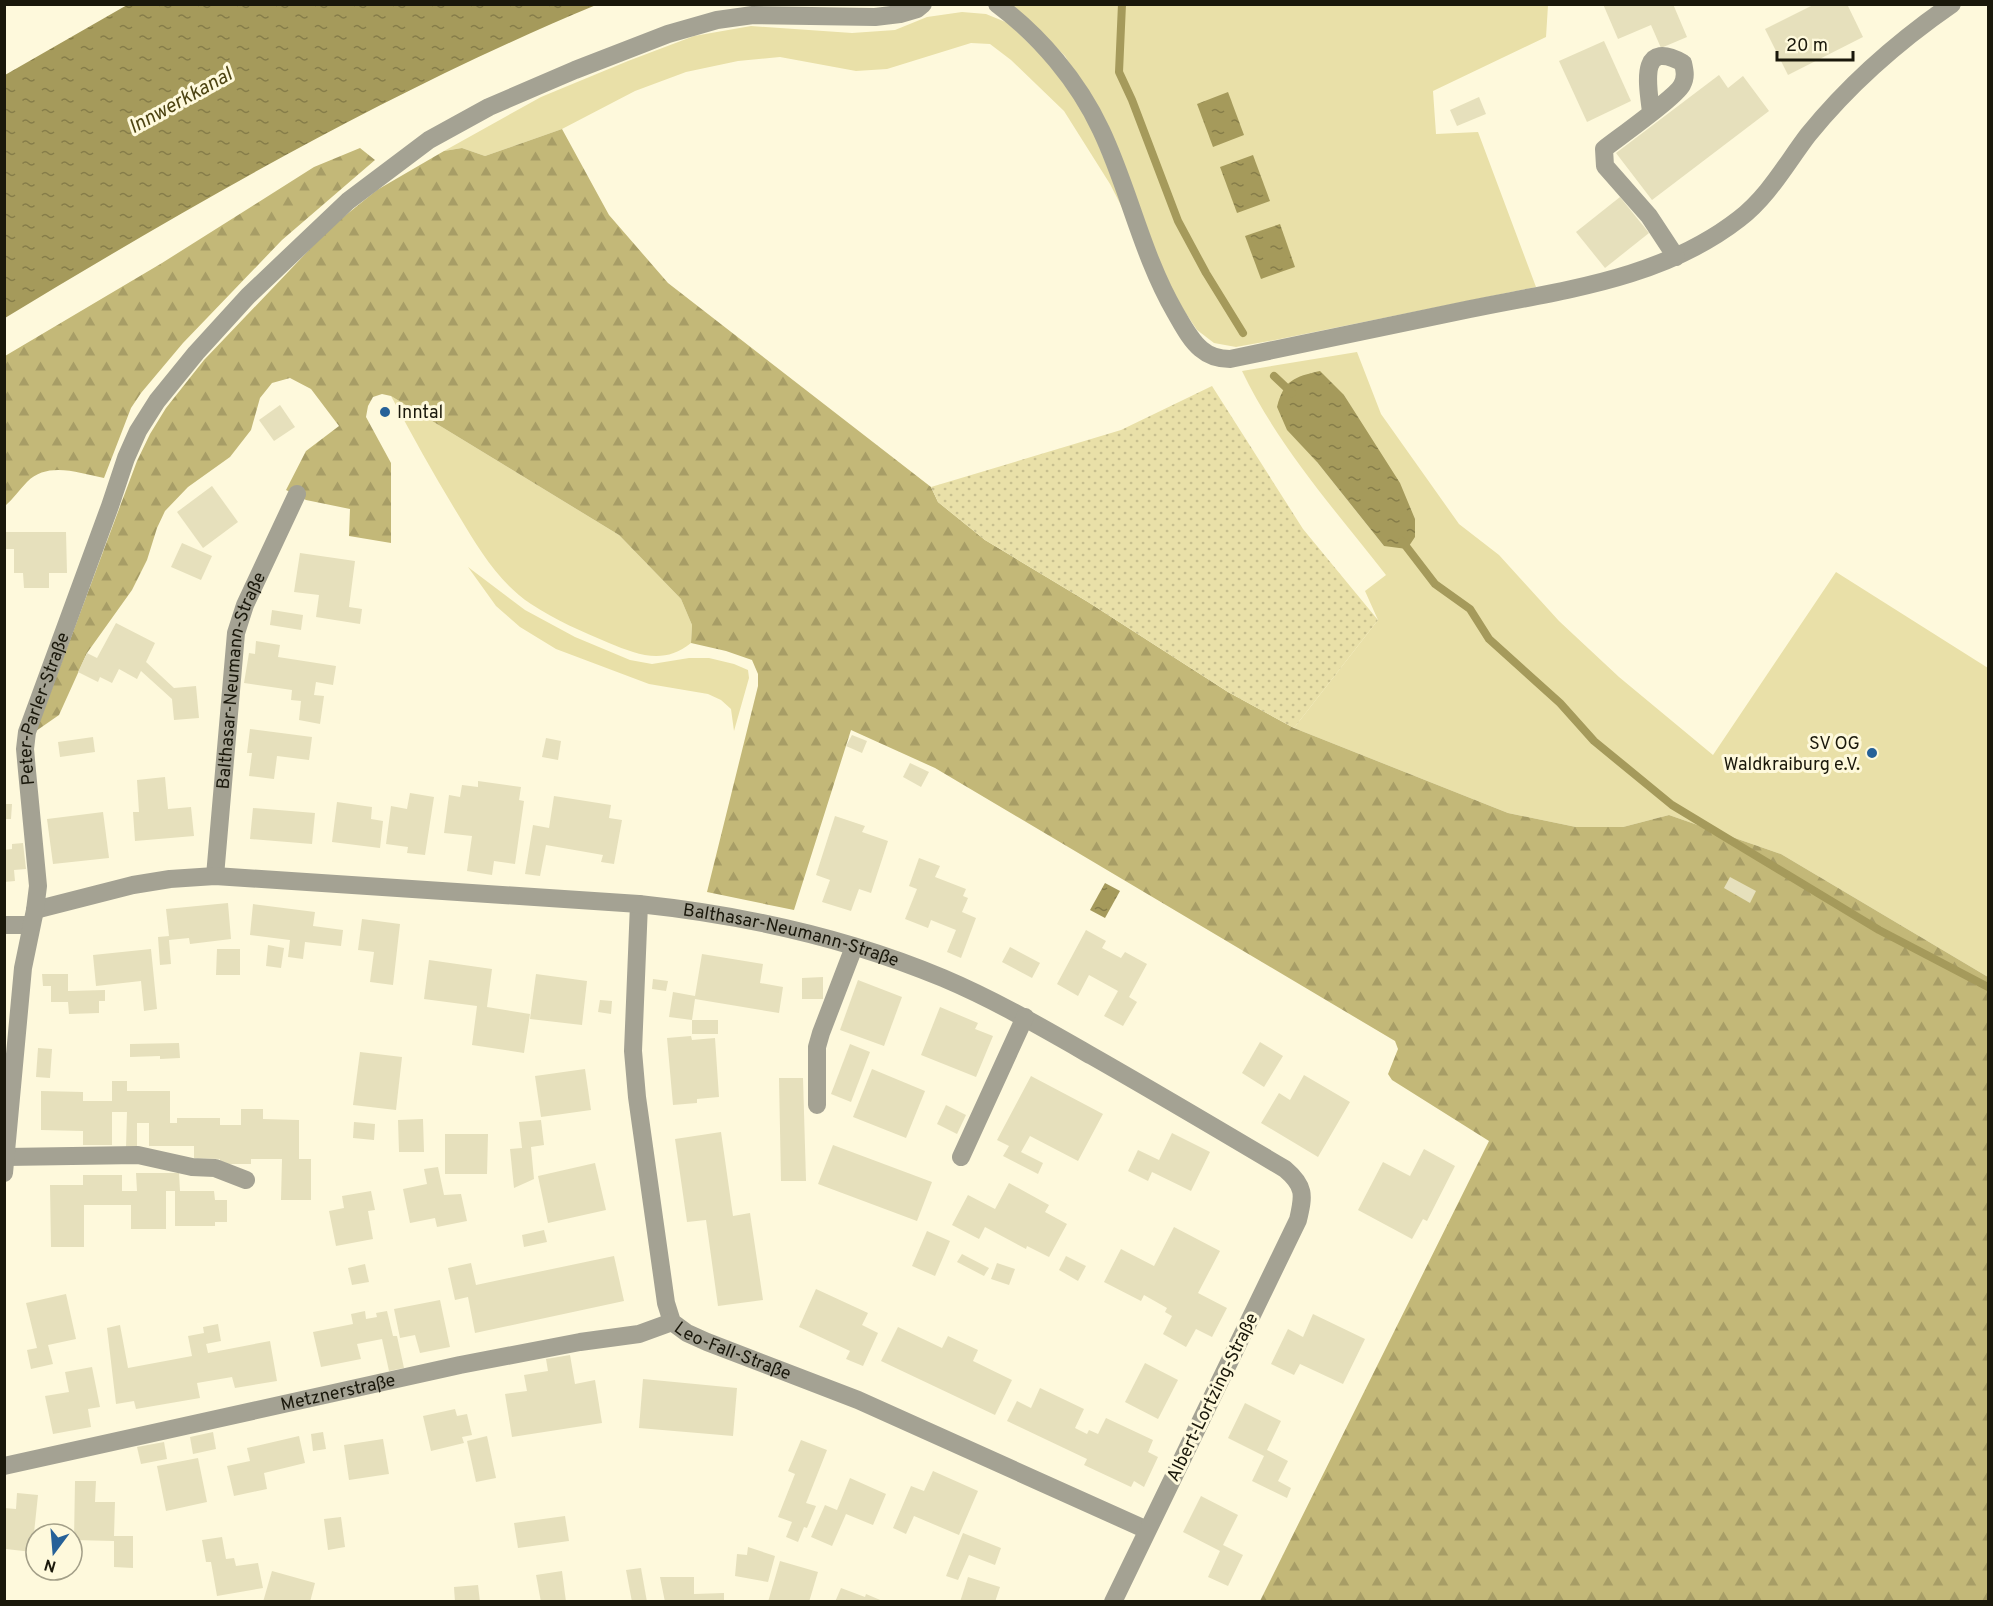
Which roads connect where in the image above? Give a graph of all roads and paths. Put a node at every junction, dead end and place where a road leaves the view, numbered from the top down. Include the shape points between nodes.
1 (924, 4) edge
2 (997, 4) edge
3 (1952, 4) edge
4 (1651, 112) dead end
5 (1676, 257) junction
6 (297, 494) dead end
7 (215, 876) junction
8 (639, 904) junction
9 (33, 918) junction
10 (4, 925) edge
11 (854, 947) junction
12 (1025, 1017) junction
13 (817, 1105) dead end
14 (961, 1157) dead end
15 (5, 1165) edge
16 (246, 1180) dead end
17 (1301, 1191) joint
18 (672, 1322) junction
19 (4, 1467) edge
20 (1147, 1530) junction
21 (1113, 1602) edge

1 - 9 street, Peter-Parler-Straße via 900,14 875,17 792,14 717,20 668,34 489,107 429,140 348,201 248,296 196,353 138,431 30,723 25,749 38,886
2 - 5 street via 1063,68 1082,96 1120,176 1165,296 1201,350 1220,359 1604,282
3 - 5 street via 1875,62 1742,217
4 - 5 street via 1604,149 1605,166 1649,216
6 - 7 street, Balthasar-Neumann-Straße via 245,605 236,633
7 - 8 street, Balthasar-Neumann-Straße
7 - 9 street, Balthasar-Neumann-Straße via 133,885
8 - 11 street, Balthasar-Neumann-Straße via 753,920
8 - 18 street, Leo-Fall-Straße via 633,1051 666,1303
9 - 10 street, Balthasar-Neumann-Straße
9 - 15 street, Peter-Parler-Straße via 22,968
11 - 12 street, Balthasar-Neumann-Straße via 942,978
11 - 13 street via 819,1040
12 - 14 street
12 - 17 street, Balthasar-Neumann-Straße via 1285,1169 1298,1180
15 - 16 street via 138,1155 215,1168
17 - 20 street, Albert-Lortzing-Straße via 1298,1220
18 - 19 street, Metznerstraße via 639,1334 460,1365
18 - 20 street, Leo-Fall-Straße via 687,1333 858,1400
20 - 21 street, Albert-Lortzing-Straße

